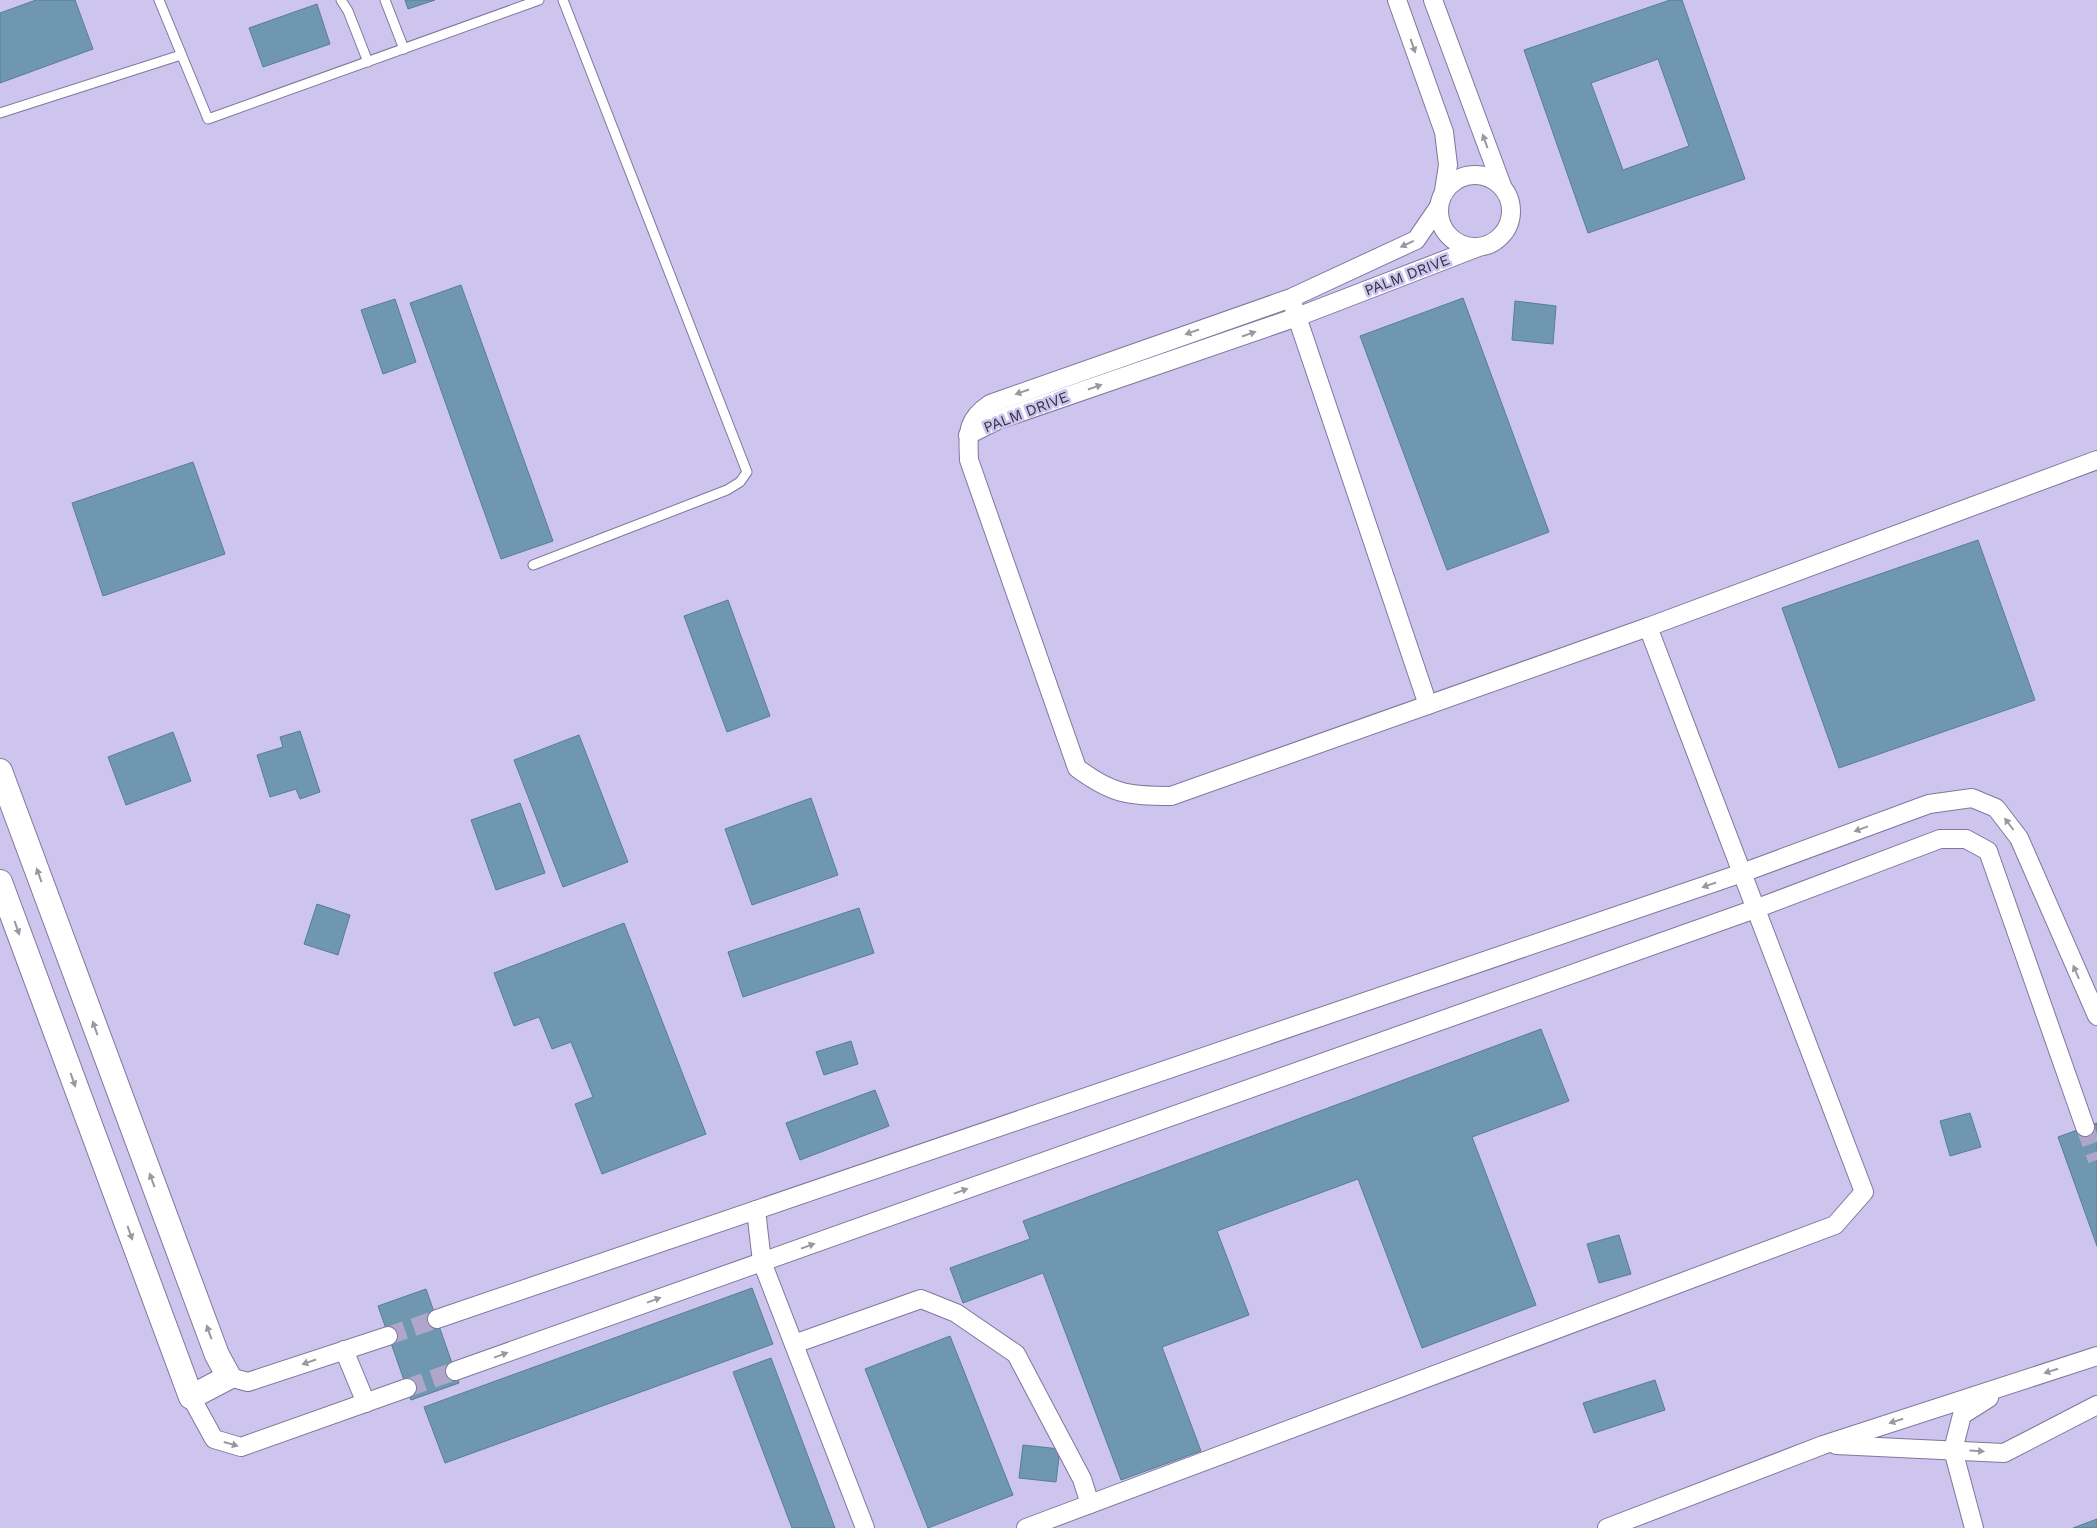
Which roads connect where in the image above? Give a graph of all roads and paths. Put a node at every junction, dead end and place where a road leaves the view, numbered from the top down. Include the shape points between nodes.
1 (159, 0) edge
2 (341, 0) edge
3 (385, 0) edge
4 (539, 0) edge
5 (562, 0) edge
6 (1397, 0) edge
7 (1433, 0) edge
8 (404, 49) junction
9 (181, 55) junction
10 (368, 62) junction
11 (0, 114) edge
12 (1502, 186) junction
13 (1444, 191) junction
14 (1438, 208) junction
15 (1476, 248) junction
16 (1291, 298) junction
17 (1298, 317) junction
18 (968, 436) junction
19 (2097, 460) edge
20 (533, 564) dead end
21 (1648, 627) junction
22 (1428, 705) junction
23 (0, 772) edge
24 (1742, 873) junction
25 (0, 882) edge
26 (1755, 909) junction
27 (2097, 1016) edge
28 (2086, 1128) tunnel mouth
29 (756, 1210) junction
30 (762, 1262) junction
31 (437, 1319) tunnel mouth
32 (388, 1336) tunnel mouth
33 (794, 1344) junction
34 (344, 1350) junction
35 (2097, 1356) edge
36 (455, 1371) tunnel mouth
37 (229, 1376) junction
38 (2015, 1382) junction
39 (407, 1388) tunnel mouth
40 (191, 1396) junction
41 (366, 1403) junction
42 (2097, 1405) edge
43 (1823, 1445) junction
44 (1953, 1450) junction
45 (1090, 1504) junction
46 (865, 1528) edge
47 (1026, 1528) edge
48 (1606, 1528) edge
49 (1974, 1528) edge

1 - 9 lane
2 - 10 lane
3 - 8 lane
4 - 8 lane
5 - 20 lane via 746,472 740,482 727,490
6 -> 13 street, PALM DRIVE via 1444,132 1448,165
12 -> 7 street, PALM DRIVE
8 - 10 lane
9 - 10 lane via 208,118
9 - 11 lane
12 - 13 street via 1480,175 1462,177
12 - 15 street, PALM DRIVE via 1510,200 1511,219 1499,239
13 - 14 street, PALM DRIVE
14 - 15 street, PALM DRIVE via 1443,229 1458,244
14 -> 16 street, PALM DRIVE via 1416,240
15 - 17 street, PALM DRIVE
16 - 17 street
16 -> 18 street, PALM DRIVE via 990,404 975,414
18 -> 17 street, PALM DRIVE via 998,420
17 - 22 street
18 - 22 street via 969,460 1077,768 1100,785 1134,796 1171,796
19 - 21 street
21 - 22 street
21 - 24 street
37 -> 23 main road via 217,1355
24 - 26 street
27 -> 24 street via 2019,838 1996,808 1972,798 1929,804
24 -> 29 street
25 -> 40 main road
26 - 28 street via 1940,839 1966,839 1988,851
30 -> 26 street
26 - 45 street via 1864,1192 1835,1225
29 - 30 street
29 - 31 street
30 - 33 street
36 -> 30 street
32 - 34 street
33 - 45 street via 921,1299 956,1313 1016,1354 1082,1479
33 - 46 street
34 -> 37 street via 248,1382
34 - 41 street
35 -> 38 street
37 - 40 main road
38 -> 43 street
38 - 44 street via 1962,1415
39 - 41 street
40 -> 41 street via 214,1440 241,1447
44 -> 42 street via 2004,1453
43 - 44 street
43 - 48 street
44 - 49 street
45 - 47 street

